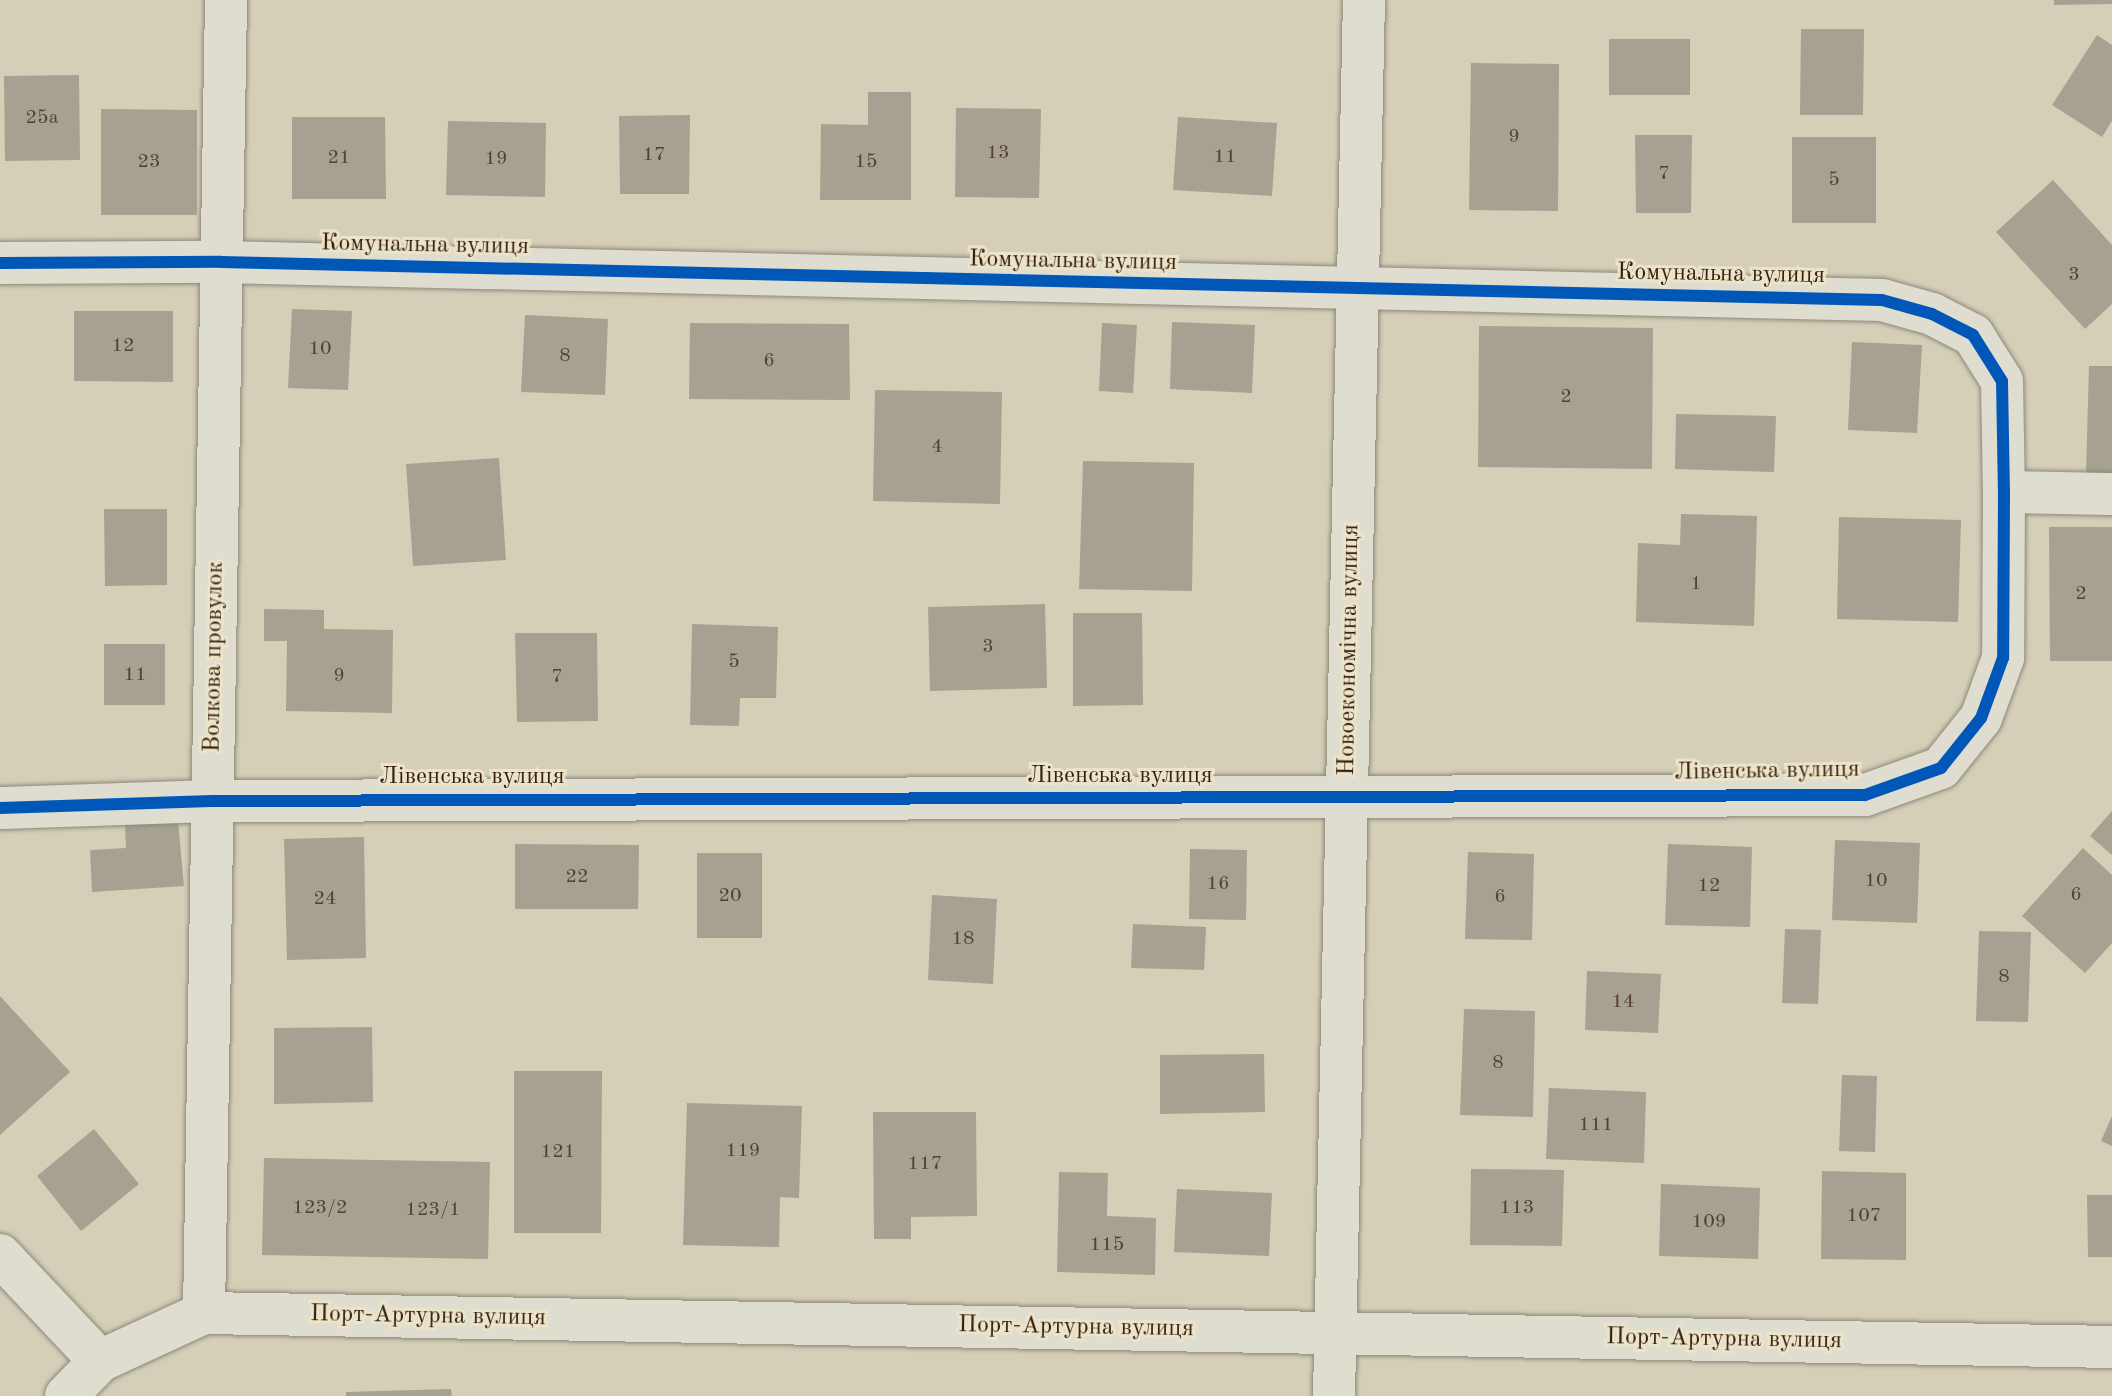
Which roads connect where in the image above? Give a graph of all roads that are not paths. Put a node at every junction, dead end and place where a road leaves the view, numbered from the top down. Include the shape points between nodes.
1 (226, 0) edge
2 (1364, 0) edge
3 (221, 262) junction
4 (0, 263) edge
5 (1358, 292) junction
6 (2004, 492) junction
7 (2112, 494) edge
8 (1346, 798) junction
9 (213, 801) junction
10 (0, 808) edge
11 (0, 1255) edge
12 (204, 1313) junction
13 (1335, 1332) junction
14 (2112, 1347) edge
15 (100, 1361) junction
16 (66, 1396) edge
17 (1334, 1396) edge

1 - 3 street, Волкова провулок
2 - 5 street, Новоекономічна вулиця
3 - 4 street, Комунальна вулиця
3 - 5 street, Комунальна вулиця
3 - 9 street, Волкова провулок
5 - 6 street, Комунальна вулиця via 1882,300 1932,314 1973,335 2002,381
5 - 8 street, Новоекономічна вулиця
6 - 7 street
6 - 8 street, Лівенська вулиця via 2003,658 1981,718 1941,768 1865,795
8 - 9 street, Лівенська вулиця
8 - 13 street, Новоекономічна вулиця
9 - 10 street, Лівенська вулиця
9 - 12 street, Волкова провулок
11 - 15 street
12 - 13 street, Порт-Артурна вулиця
12 - 15 street, Порт-Артурна вулиця
13 - 14 street, Порт-Артурна вулиця
13 - 17 street, Новоекономічна вулиця
15 - 16 street, Порт-Артурна вулиця

